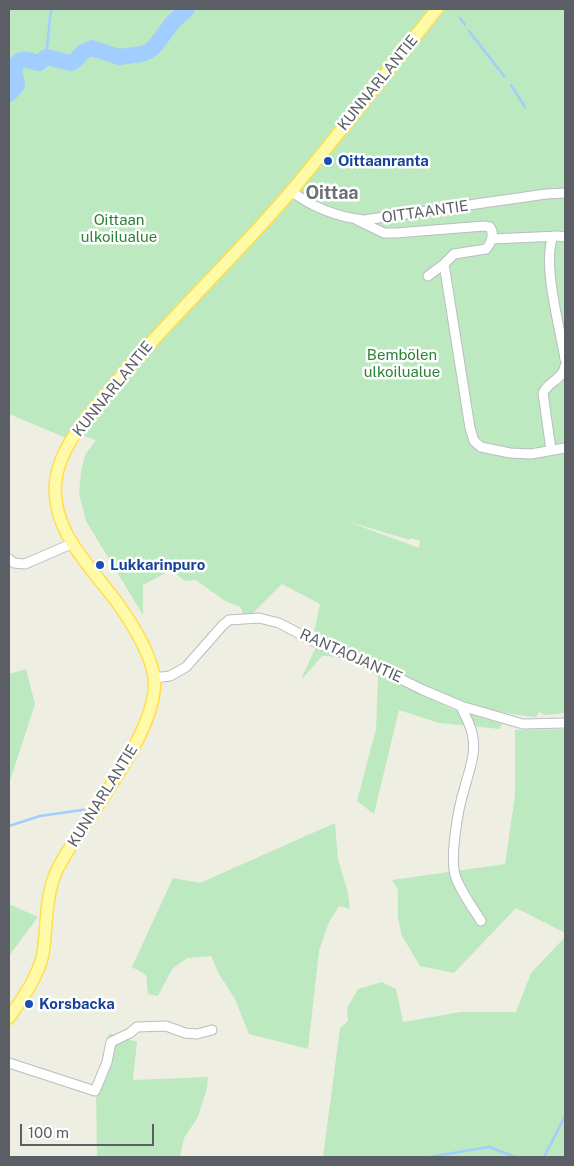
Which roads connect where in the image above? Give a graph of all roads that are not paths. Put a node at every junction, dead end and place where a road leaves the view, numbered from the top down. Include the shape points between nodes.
1 (437, 9) edge
2 (291, 191) junction
3 (565, 193) edge
4 (355, 219) junction
5 (553, 236) junction
6 (565, 237) edge
7 (492, 239) junction
8 (444, 264) junction
9 (428, 276) dead end
10 (565, 359) edge
11 (565, 366) edge
12 (565, 448) edge
13 (551, 450) junction
14 (71, 544) junction
15 (9, 559) edge
16 (154, 678) junction
17 (461, 706) junction
18 (565, 723) edge
19 (481, 921) dead end
20 (9, 1018) edge
21 (212, 1030) dead end
22 (9, 1063) edge

1 - 2 main road, KUNNARLANTIE
2 - 4 street, OITTAANTIE via 320,208
2 - 14 main road, KUNNARLANTIE via 144,350 71,440 56,481 58,507
3 - 4 street, OITTAANTIE
4 - 7 street via 384,233 484,226 490,227
5 - 6 street
5 - 7 street
5 - 10 street via 550,273
7 - 8 street via 486,249 454,254
8 - 9 street
8 - 13 street via 474,441 481,448 510,453 531,454
11 - 13 street via 562,374 543,393
12 - 13 street
14 - 15 street via 25,564
14 - 16 main road, KUNNARLANTIE via 130,622 144,645
16 - 17 street, RANTAOJANTIE via 170,676 186,667 229,620 259,618 279,623
16 - 20 main road, KUNNARLANTIE via 153,694 138,740 56,872 40,964
17 - 18 street, RANTAOJANTIE via 523,724
17 - 19 street via 474,738 472,764 461,800 454,857 456,876
21 - 22 street via 185,1034 166,1026 137,1027 111,1042 95,1091

